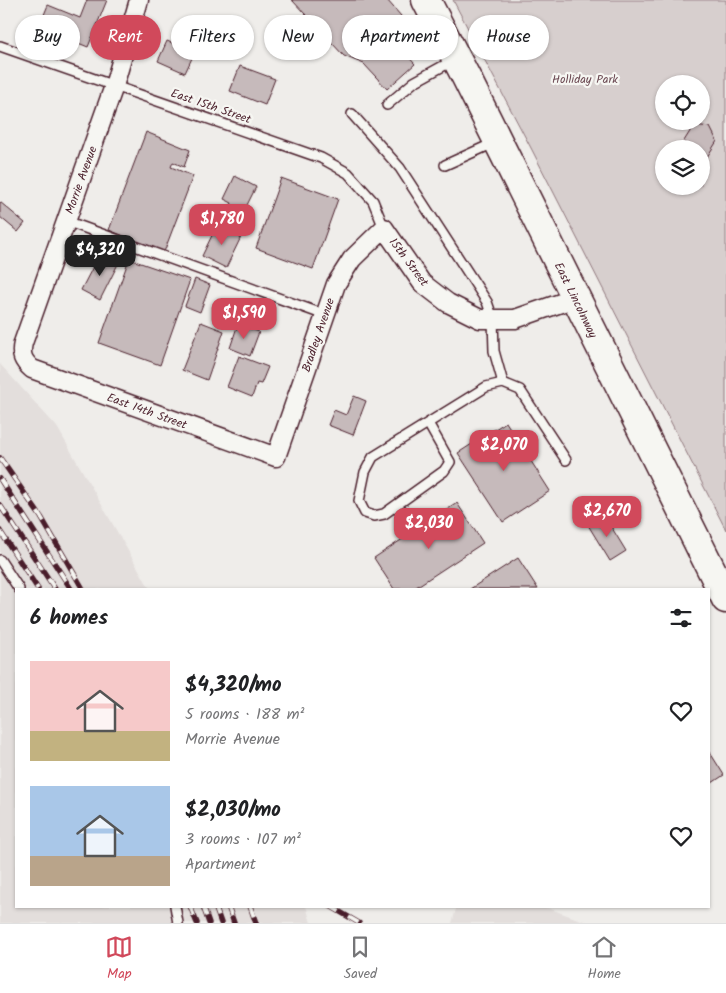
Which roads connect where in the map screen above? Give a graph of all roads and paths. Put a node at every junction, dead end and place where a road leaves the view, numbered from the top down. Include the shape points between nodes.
1 (139, 0) edge
2 (426, 0) edge
3 (434, 15) edge
4 (0, 46) edge
5 (453, 60) edge
6 (458, 60) edge
7 (114, 86) junction
8 (387, 105) dead end
9 (352, 114) dead end
10 (498, 141) junction
11 (445, 164) dead end
12 (66, 221) junction
13 (384, 228) junction
14 (575, 298) junction
15 (325, 315) junction
16 (493, 319) junction
17 (23, 359) joint
18 (503, 383) junction
19 (428, 423) junction
20 (276, 458) joint
21 (566, 460) dead end
22 (0, 560) edge
23 (18, 588) edge
24 (726, 599) edge
25 (174, 908) edge
26 (178, 923) edge

1 - 7 street, Morrie Avenue
2 - 3 main road, East Lincolnway
4 - 7 lane, East 15th Street
5 - 8 lane via 414,82
6 - 10 main road, East Lincolnway
7 - 12 street, Morrie Avenue
7 - 13 lane, East 15th Street via 321,158 348,173 373,202
9 - 16 lane via 400,168 486,302
10 - 11 lane
10 - 14 main road, East Lincolnway
12 - 15 lane
12 - 17 street, Morrie Avenue via 23,343
13 - 15 street, Bradley Avenue via 352,259 336,284
13 - 16 street, 15th Street via 422,283 448,303 480,319
14 - 16 street, 15th Street via 515,319
14 - 24 main road, East Lincolnway
15 - 20 street, Bradley Avenue
16 - 18 lane via 494,351
17 - 20 street, East 14th Street via 36,371
18 - 19 lane via 486,387
18 - 21 lane via 520,390
19 - 19 lane via 373,457 365,472 359,501 365,513 374,516 384,514 444,472 450,462
22 - 23 lane
25 - 26 lane

